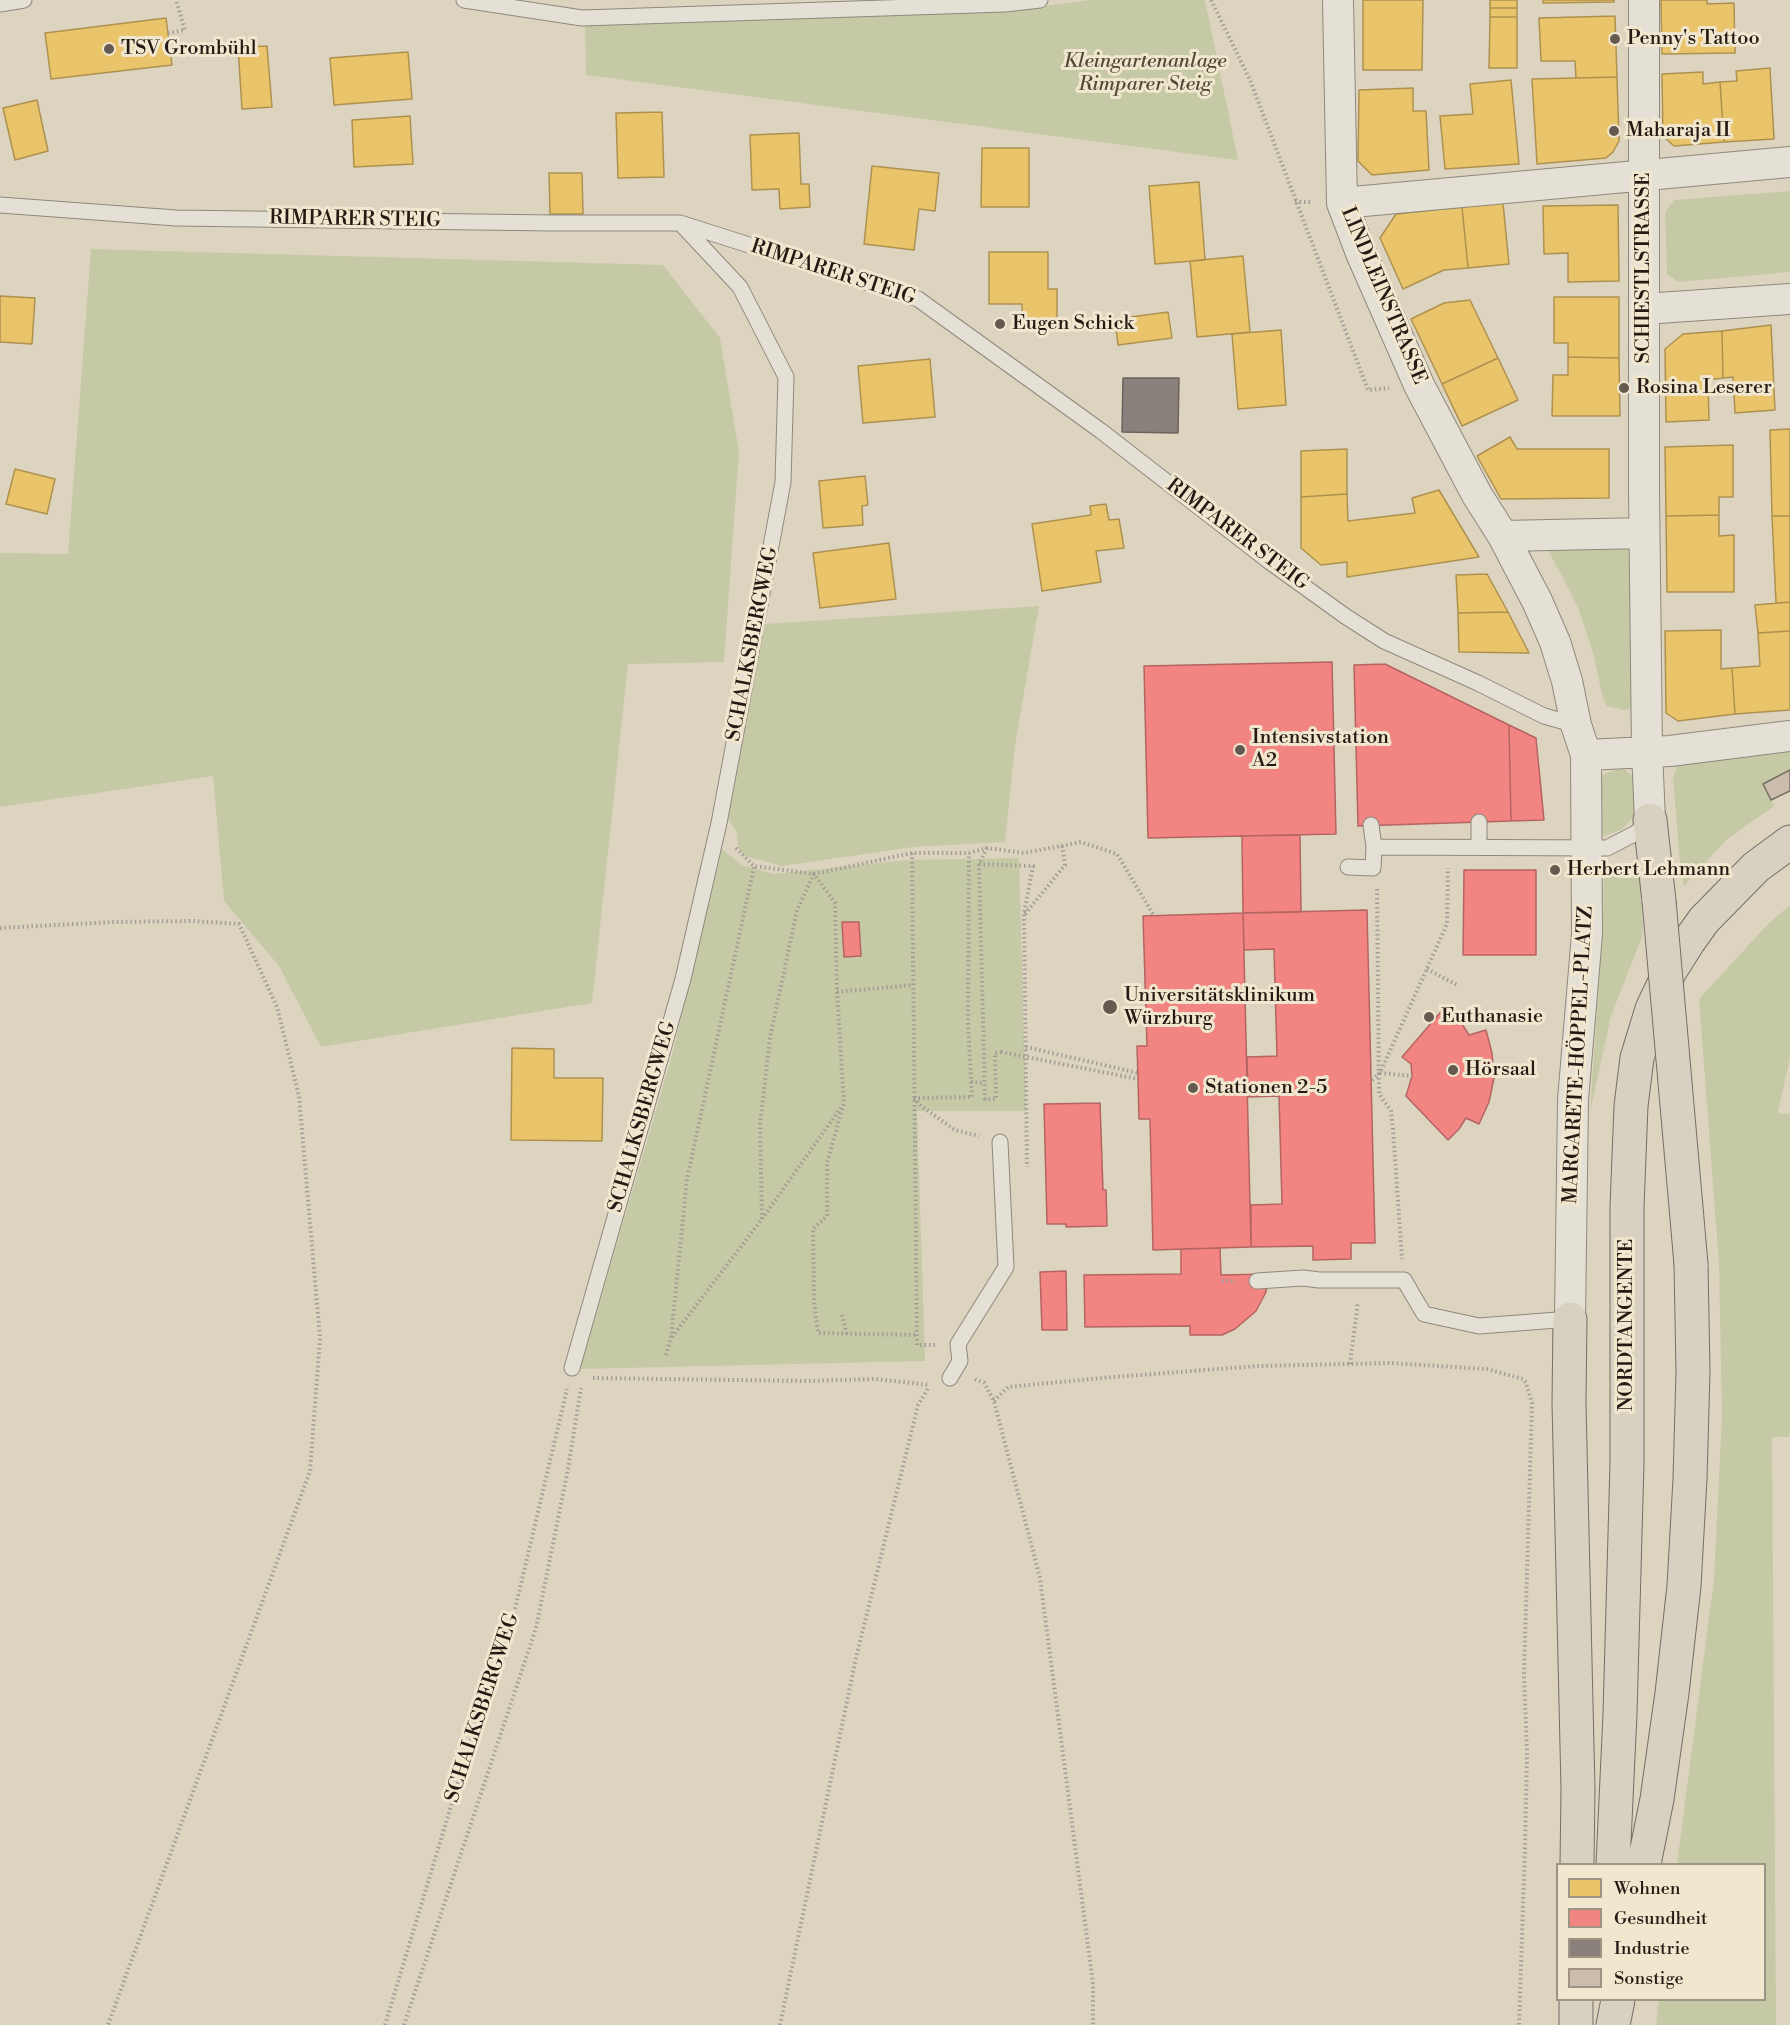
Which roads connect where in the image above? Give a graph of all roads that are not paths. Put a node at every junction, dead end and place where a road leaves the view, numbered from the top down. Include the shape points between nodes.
1 (24, 0) edge
2 (464, 0) edge
3 (1040, 0) edge
4 (1338, 0) edge
5 (1644, 0) edge
6 (0, 4) edge
7 (1790, 162) edge
8 (1644, 175) junction
9 (1342, 203) junction
10 (0, 205) edge
11 (680, 223) junction
12 (1790, 299) edge
13 (1644, 309) junction
14 (1644, 533) junction
15 (1503, 536) junction
16 (1576, 725) junction
17 (1790, 736) edge
18 (1647, 751) junction
19 (1586, 755) junction
20 (1650, 820) junction
21 (1479, 822) dead end
22 (1371, 825) dead end
23 (1790, 842) edge
24 (1374, 847) junction
25 (1479, 847) junction
26 (1586, 847) junction
27 (1348, 867) dead end
28 (1000, 1142) road end
29 (1257, 1281) dead end
30 (1570, 1319) junction
31 (572, 1368) road end
32 (950, 1378) road end
33 (1577, 1863) edge
34 (1613, 1863) edge
35 (1644, 1863) edge
36 (1576, 2001) edge
37 (1603, 2001) edge
38 (1618, 2001) edge
39 (1576, 2025) edge
40 (1601, 2025) edge
41 (1613, 2025) edge

1 - 6 lane
2 - 3 lane via 582,18
4 - 9 street, LINDLEINSTRASSE
5 - 8 street, SCHIESTLSTRASSE
7 - 8 street
8 - 9 street
8 - 13 street, SCHIESTLSTRASSE
9 - 15 street, LINDLEINSTRASSE via 1419,385
10 - 11 lane, RIMPARER STEIG via 176,218
11 - 16 lane, RIMPARER STEIG via 918,299 1101,431 1345,616 1384,641 1544,716
11 - 31 lane, SCHALKSBERGWEG via 740,287 786,377 783,482 719,823 683,978
12 - 13 street
13 - 14 street, SCHIESTLSTRASSE
14 - 15 street
14 - 18 street, SCHIESTLSTRASSE
15 - 16 street, LINDLEINSTRASSE via 1555,642
16 - 19 street, LINDLEINSTRASSE
17 - 18 street
18 - 19 street
18 - 20 street, SCHIESTLSTRASSE
19 - 26 street, MARGARETE-HÖPPEL-PLATZ
20 - 26 lane via 1620,843 1607,848
20 - 35 main road, bridge via 1691,1264 1693,1372 1684,1586 1657,1799
21 - 25 lane
22 - 24 lane
23 - 34 main road, NORDTANGENTE via 1756,867 1699,927 1670,970 1652,1009 1637,1059 1627,1207 1627,1463
24 - 25 lane
24 - 27 lane via 1373,868
25 - 26 lane
26 - 30 street, MARGARETE-HÖPPEL-PLATZ via 1587,934 1573,1100
28 - 32 lane via 1006,1267 958,1344 960,1360
29 - 30 lane via 1404,1280 1424,1314 1479,1326
30 - 33 main road
36 - 39 main road
37 - 40 main road
38 - 41 main road

